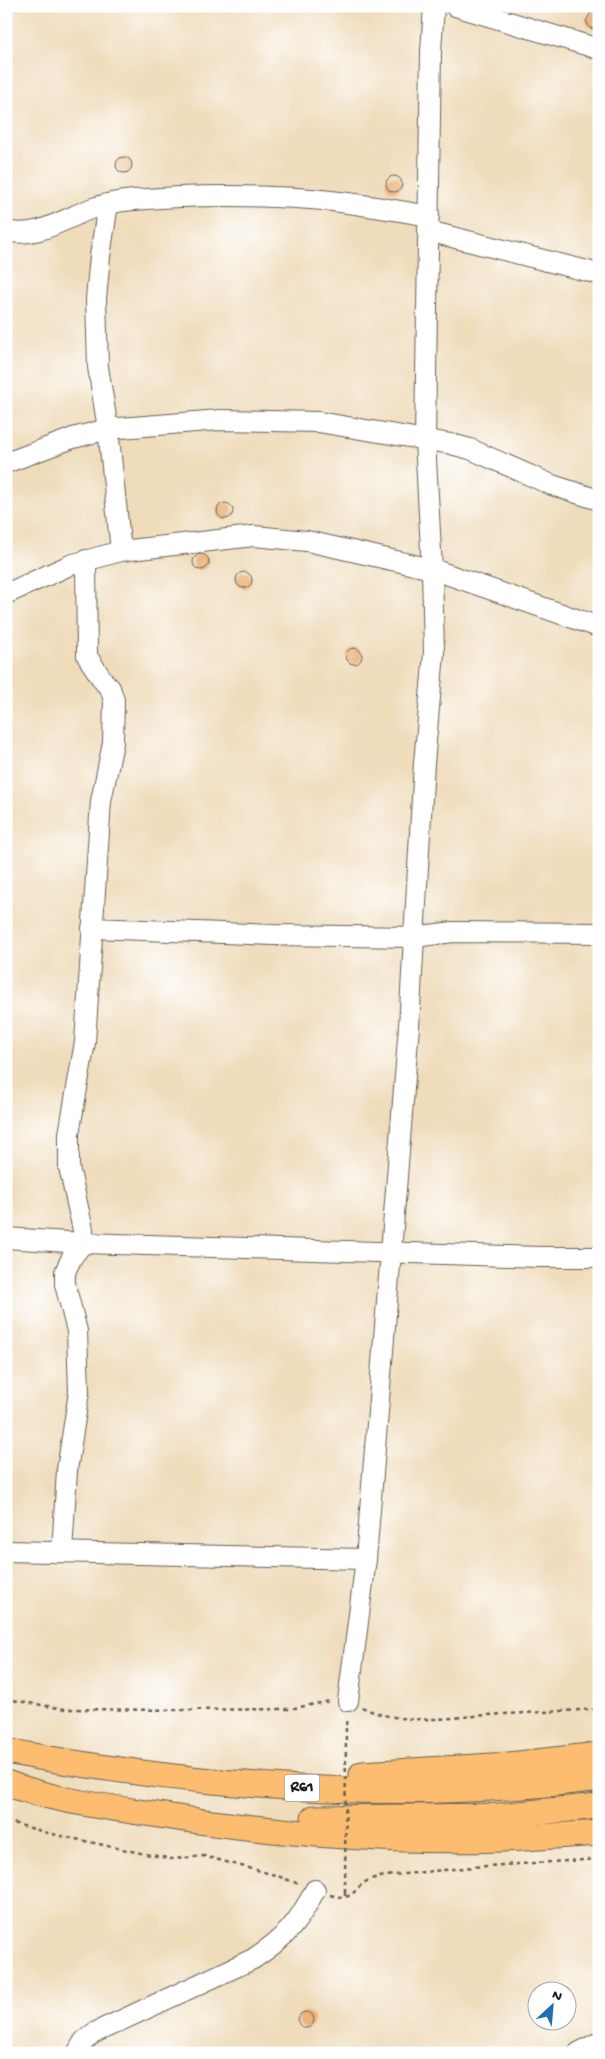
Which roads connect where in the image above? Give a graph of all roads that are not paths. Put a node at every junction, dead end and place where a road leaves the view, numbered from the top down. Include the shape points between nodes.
1 (434, 6) edge
2 (455, 6) edge
3 (599, 49) edge
4 (108, 204) junction
5 (428, 223) junction
6 (6, 230) edge
7 (599, 274) edge
8 (108, 429) junction
9 (425, 440) junction
10 (6, 463) edge
11 (599, 500) edge
12 (121, 551) junction
13 (86, 560) junction
14 (432, 569) junction
15 (6, 594) edge
16 (599, 626) edge
17 (92, 928) junction
18 (599, 933) edge
19 (414, 937) junction
20 (6, 1238) edge
21 (83, 1243) junction
22 (391, 1252) junction
23 (599, 1257) edge
24 (6, 1551) edge
25 (62, 1552) junction
26 (366, 1559) junction
27 (348, 1701) road end
28 (6, 1741) edge
29 (6, 1751) edge
30 (599, 1755) edge
31 (599, 1778) edge
32 (6, 1782) edge
33 (599, 1806) edge
34 (599, 1833) edge
35 (315, 1890) road end
36 (599, 2042) edge
37 (78, 2053) edge
38 (578, 2053) edge

1 - 5 street
2 - 3 street
4 - 5 street via 202,196 276,197 362,205
4 - 6 street via 35,231
4 - 8 street via 96,299 98,367
5 - 7 street
5 - 9 street
8 - 9 street via 220,420 318,422
8 - 10 street via 72,438
8 - 12 street
9 - 11 street via 470,449 552,485
9 - 14 street
12 - 13 street
12 - 14 street via 254,536 307,541
13 - 15 street
13 - 17 street via 87,656 110,688 114,700 113,743 101,801
14 - 16 street
14 - 19 street via 434,653
17 - 19 street
17 - 21 street via 85,1042 69,1134 69,1167
18 - 19 street via 453,932
19 - 22 street
20 - 21 street
21 - 22 street
21 - 25 street via 65,1272 77,1331 79,1392 67,1470
22 - 23 street
22 - 26 street
24 - 25 street
25 - 26 street
26 - 27 street
28 - 30 main road via 183,1768 328,1774 380,1774 509,1765
29 - 31 main road, R61 via 85,1766 288,1788 463,1789
32 - 33 main road, R61 via 174,1806 310,1818 498,1816
32 - 34 main road via 36,1794 72,1802 298,1832 500,1839
35 - 37 street via 293,1927 272,1946 253,1959 94,2033 84,2041
36 - 38 street

